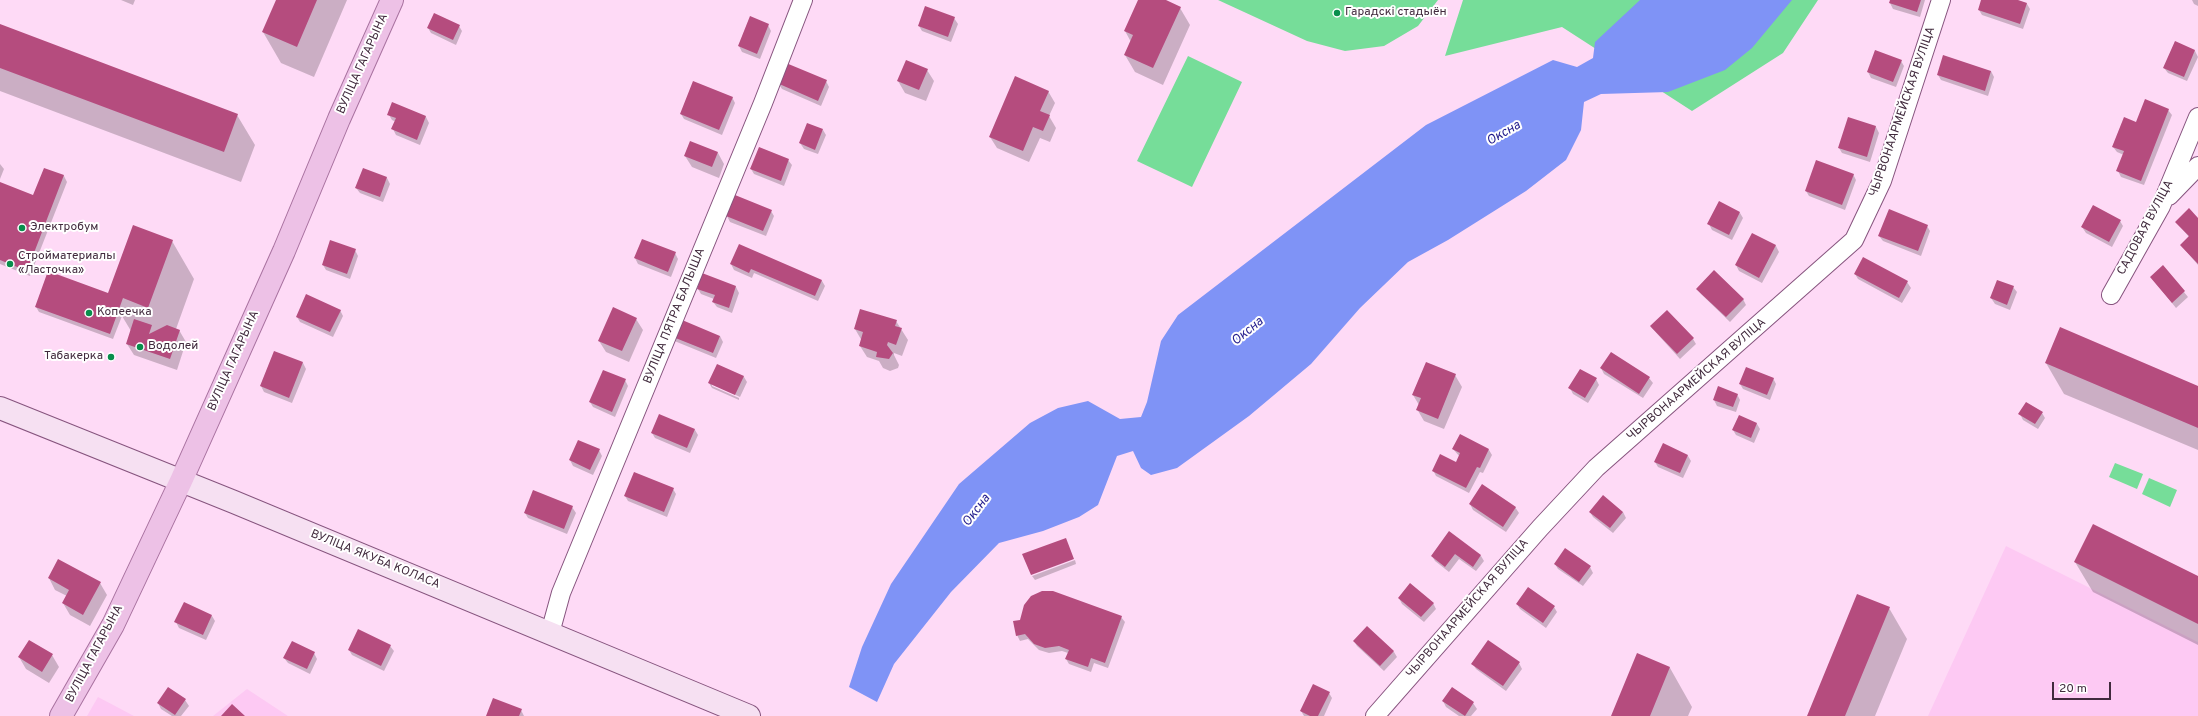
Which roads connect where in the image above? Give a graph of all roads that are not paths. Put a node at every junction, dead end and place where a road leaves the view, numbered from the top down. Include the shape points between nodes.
1 (392, 0) edge
2 (803, 0) edge
3 (1942, 0) edge
4 (2198, 117) edge
5 (2198, 166) edge
6 (2161, 206) junction
7 (2111, 295) dead end
8 (0, 408) edge
9 (180, 480) junction
10 (550, 633) junction
11 (61, 716) edge
12 (749, 716) edge
13 (1375, 716) edge

1 - 9 main road, ВУЛІЦА ГАГАРЫНА via 284,251
2 - 10 street, ВУЛІЦА ПЯТРА БАЛЫША via 561,593
3 - 13 street, ЧЫРВОНААРМЕЙСКАЯ ВУЛІЦА via 1882,181 1854,240 1596,468
4 - 6 street, САДОВАЯ ВУЛІЦА
5 - 6 street
6 - 7 street, САДОВАЯ ВУЛІЦА
8 - 9 main road, ВУЛІЦА ЯКУБА КОЛАСА
9 - 10 main road, ВУЛІЦА ЯКУБА КОЛАСА
9 - 11 main road, ВУЛІЦА ГАГАРЫНА via 112,625
10 - 12 main road, ВУЛІЦА ЯКУБА КОЛАСА

